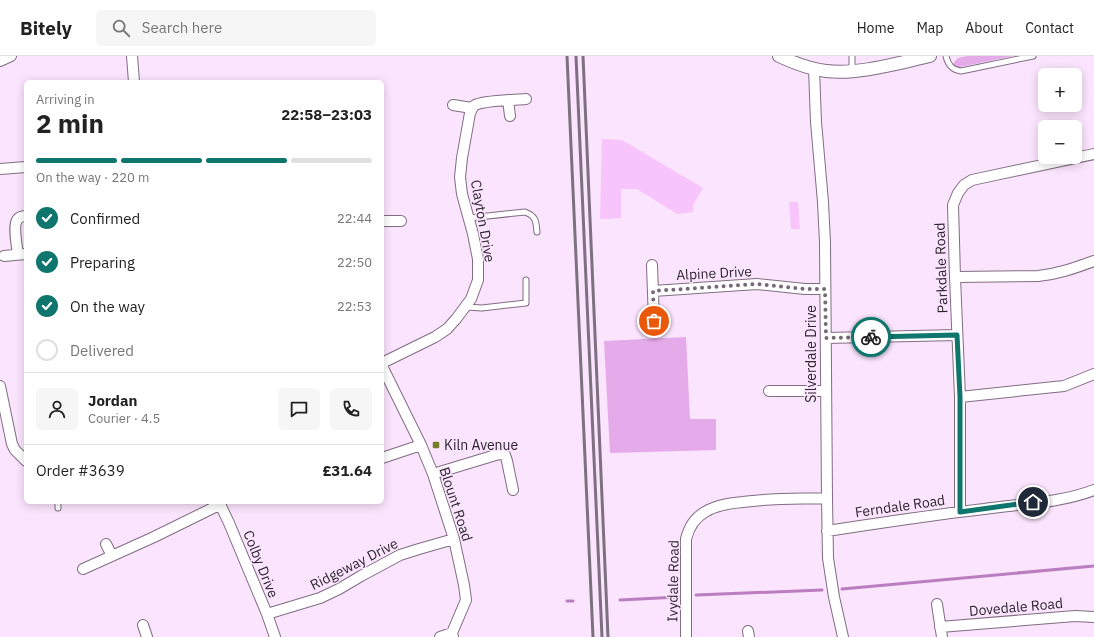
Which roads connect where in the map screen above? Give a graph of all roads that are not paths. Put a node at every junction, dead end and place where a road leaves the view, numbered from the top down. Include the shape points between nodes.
1 (12, 56) edge
2 (132, 56) edge
3 (779, 56) edge
4 (852, 56) edge
5 (930, 56) edge
6 (946, 56) edge
7 (1033, 56) edge
8 (0, 61) edge
9 (814, 69) junction
10 (852, 71) junction
11 (134, 80) edge
12 (526, 99) dead end
13 (508, 100) junction
14 (453, 105) dead end
15 (472, 108) junction
16 (510, 116) dead end
17 (1094, 154) edge
18 (24, 167) edge
19 (0, 169) edge
20 (24, 216) edge
21 (469, 218) junction
22 (384, 221) edge
23 (401, 221) dead end
24 (537, 232) dead end
25 (22, 254) edge
26 (4, 256) dead end
27 (1094, 261) edge
28 (652, 265) dead end
29 (955, 277) junction
30 (526, 280) dead end
31 (825, 289) junction
32 (653, 291) junction
33 (465, 307) junction
34 (654, 321) dead end
35 (957, 335) junction
36 (826, 338) junction
37 (384, 363) edge
38 (384, 368) edge
39 (1094, 374) edge
40 (0, 386) edge
41 (769, 391) dead end
42 (826, 391) junction
43 (960, 397) junction
44 (2, 403) edge
45 (421, 445) junction
46 (384, 457) edge
47 (24, 459) edge
48 (433, 474) junction
49 (513, 490) dead end
50 (1094, 490) edge
51 (827, 498) junction
52 (58, 504) edge
53 (218, 504) edge
54 (220, 504) edge
55 (58, 508) dead end
56 (960, 512) junction
57 (827, 531) junction
58 (454, 539) junction
59 (106, 544) dead end
60 (112, 556) junction
61 (83, 569) dead end
62 (938, 604) dead end
63 (267, 614) junction
64 (1094, 617) edge
65 (142, 625) dead end
66 (941, 632) edge
67 (452, 635) edge
68 (147, 637) edge
69 (275, 637) edge
70 (440, 637) edge
71 (686, 637) edge
72 (843, 637) edge

1 - 8 street
2 - 11 street
3 - 9 street
4 - 10 lane
5 - 10 street
6 - 7 lane via 950,66 961,71
9 - 10 street
9 - 31 street, Silverdale Drive via 823,202
12 - 13 street
13 - 15 street via 485,102
13 - 16 street
14 - 15 street
15 - 21 street, Clayton Drive via 460,176
17 - 29 street, Parkdale Road via 972,180 964,185 953,204
18 - 19 street
20 - 25 street via 17,220 16,226
21 - 24 lane via 526,212 536,220
21 - 33 street, Clayton Drive via 478,259 478,280
22 - 23 street
25 - 26 street
27 - 29 street via 1052,275
28 - 32 street
29 - 35 street, Parkdale Road
30 - 33 lane via 526,303 482,308
31 - 32 street, Alpine Drive via 757,284
31 - 36 street, Silverdale Drive
32 - 34 street
33 - 37 street, Clayton Drive via 446,329 435,337
35 - 36 street
35 - 43 street, Parkdale Road
36 - 42 street, Silverdale Drive
38 - 45 street, Blount Road
39 - 43 street via 1064,386
40 - 44 street
41 - 42 street
42 - 51 street, Silverdale Drive
43 - 56 street, Parkdale Road
44 - 47 street via 12,444
45 - 46 street
45 - 48 street, Blount Road
48 - 49 street via 500,454 505,455
48 - 58 street, Blount Road
50 - 56 street, Ferndale Road via 1062,499
51 - 57 street, Silverdale Drive
51 - 71 street, Ivydale Road via 762,499 729,503 705,511 696,518 689,528 686,539
52 - 55 lane
53 - 60 street
54 - 63 street, Colby Drive
56 - 57 street, Ferndale Road
57 - 72 street, Silverdale Drive via 828,558
58 - 63 street, Ridgeway Drive via 400,555 320,598
58 - 67 street, Blount Road via 466,600
59 - 60 street
60 - 61 street
62 - 66 street, Dovedale Road
63 - 69 street, Colby Drive
64 - 66 street, Dovedale Road via 1075,616
65 - 68 street
67 - 70 street

